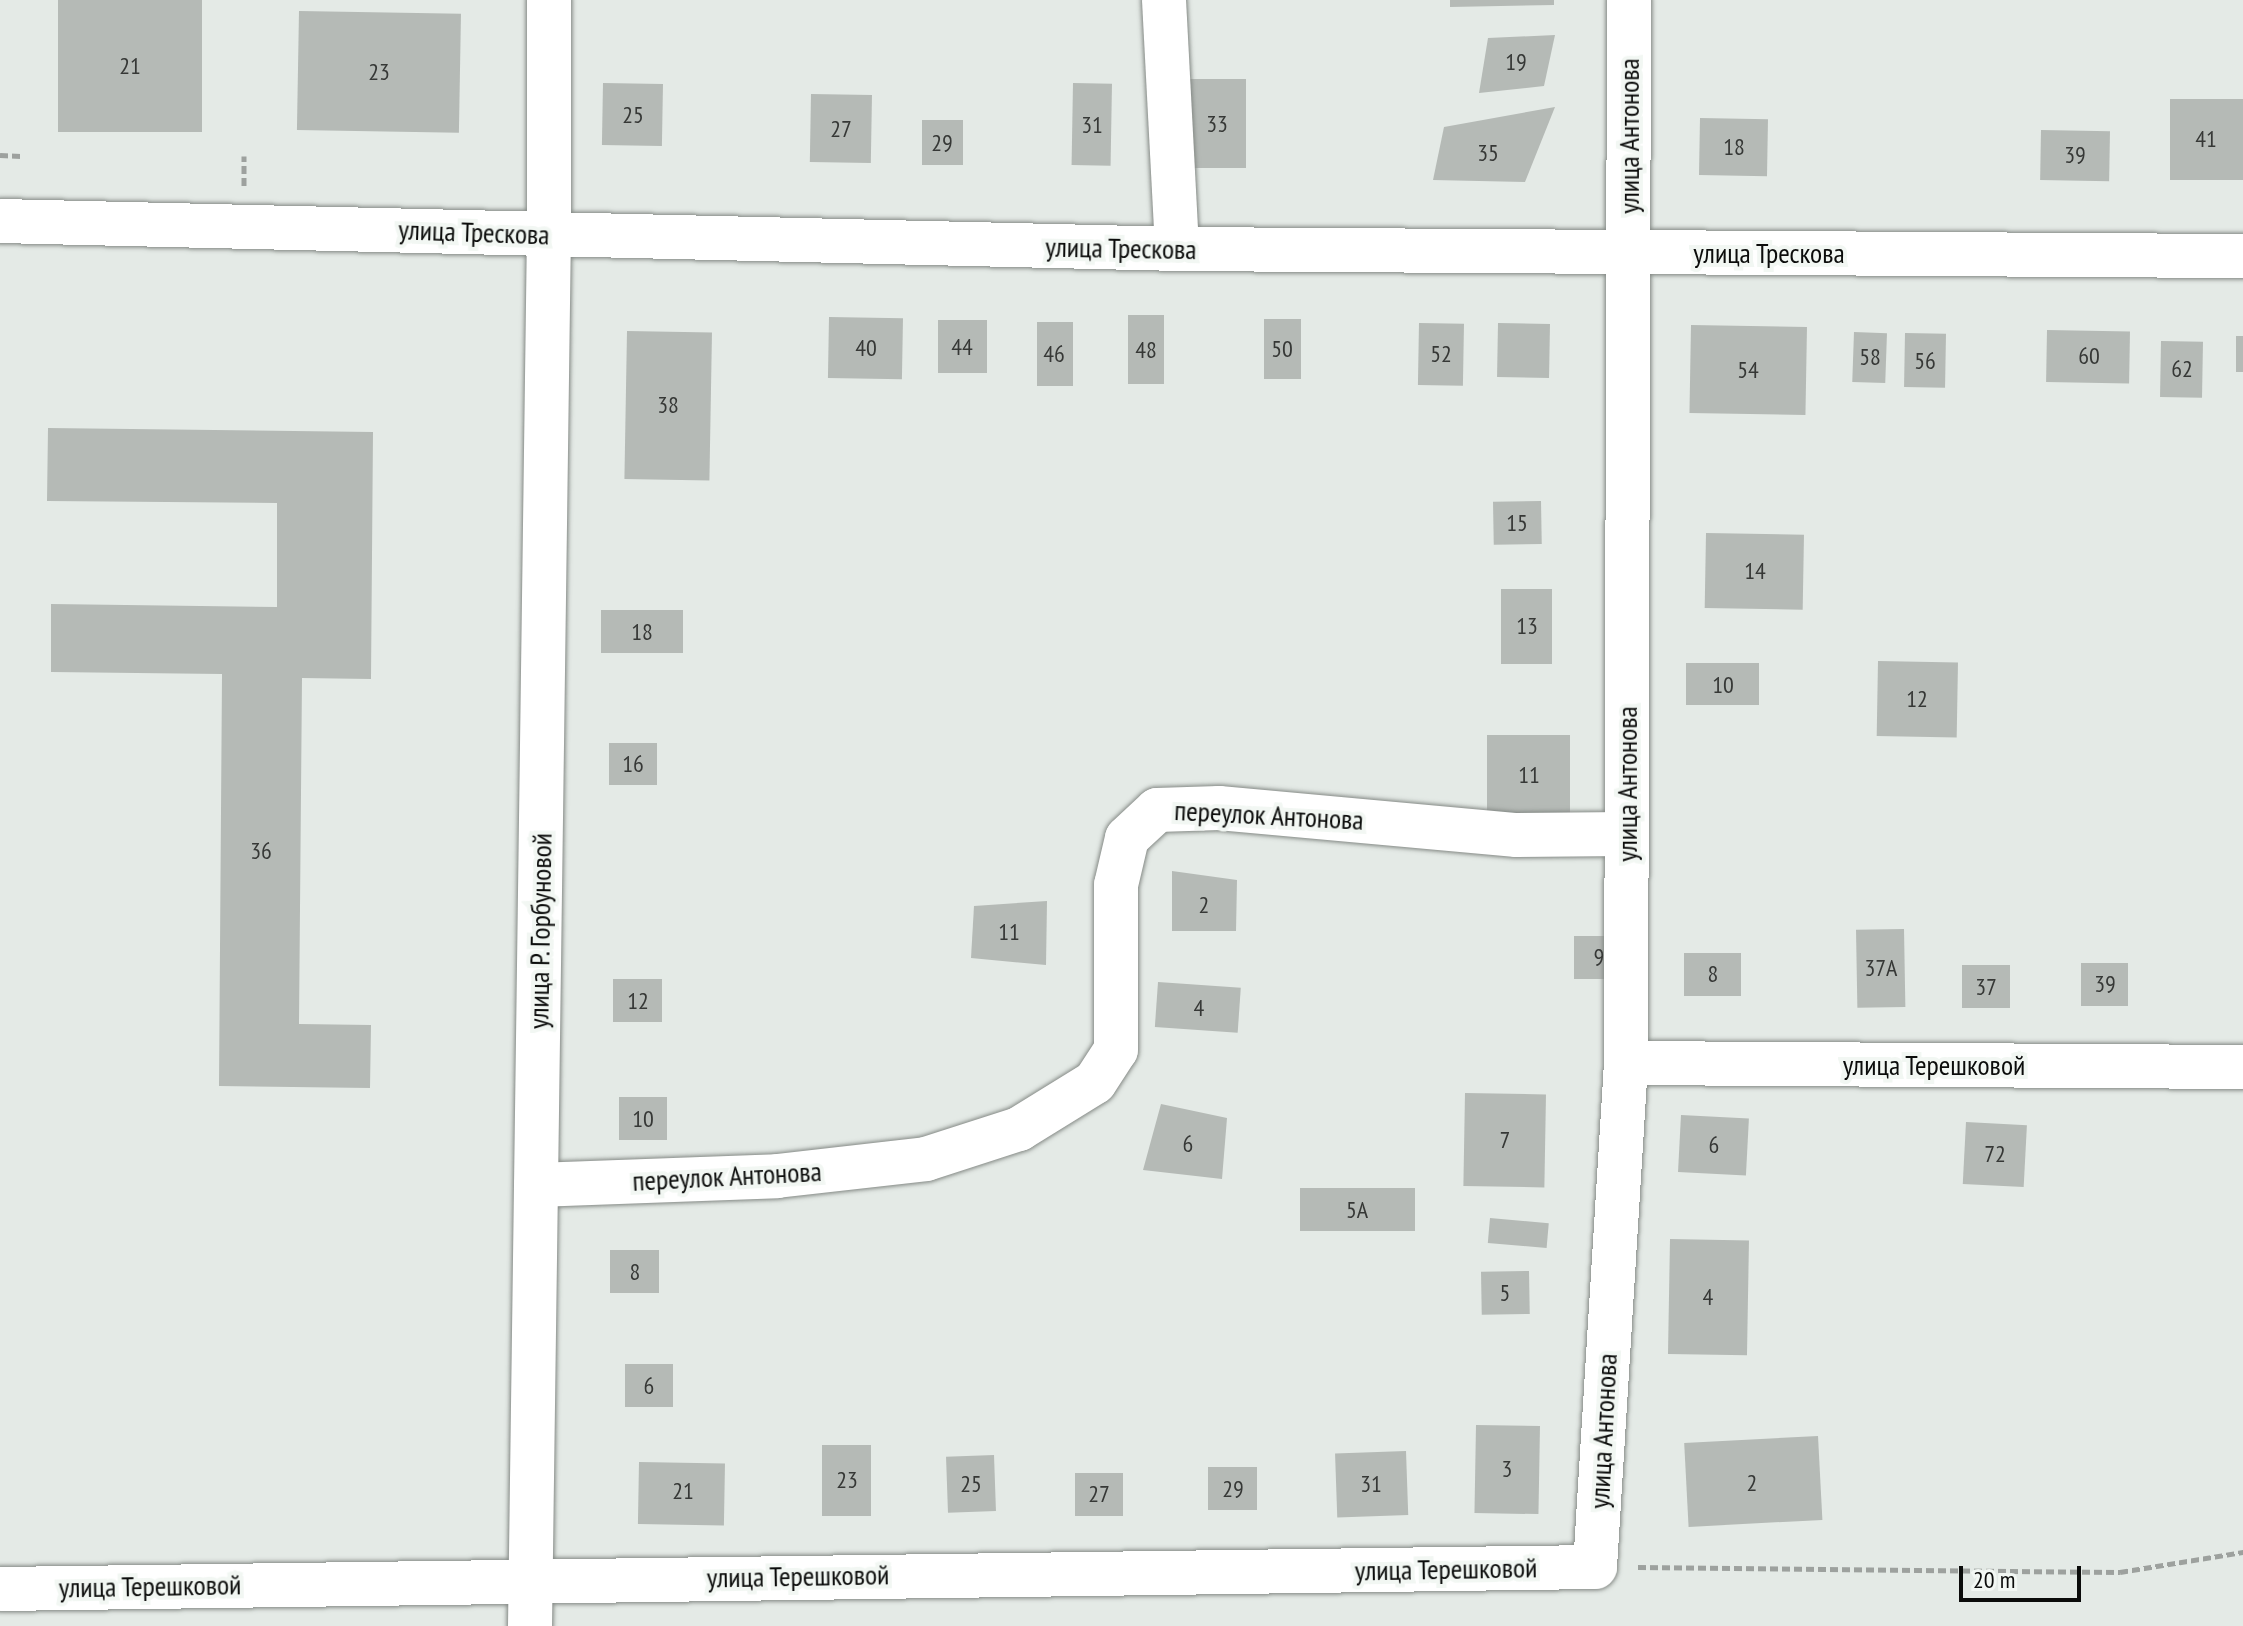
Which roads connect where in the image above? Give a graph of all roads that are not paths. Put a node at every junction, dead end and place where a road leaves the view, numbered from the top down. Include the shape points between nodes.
1 (549, 0) edge
2 (1164, 0) edge
3 (1629, 0) edge
4 (0, 221) edge
5 (549, 236) junction
6 (1177, 249) junction
7 (1629, 252) junction
8 (2243, 256) edge
9 (1626, 834) junction
10 (1626, 1063) junction
11 (2243, 1067) edge
12 (536, 1185) junction
13 (1595, 1567) joint
14 (530, 1579) junction
15 (0, 1589) edge
16 (530, 1626) edge

1 - 5 street, улица Р. Горбуновой
2 - 6 street
3 - 7 street, улица Антонова
4 - 5 street, улица Трескова via 244,223
5 - 6 street, улица Трескова
5 - 12 street, улица Р. Горбуновой
6 - 7 street, улица Трескова
7 - 8 street, улица Трескова
7 - 9 street, улица Антонова
9 - 10 street, улица Антонова
9 - 12 street, переулок Антонова via 1517,835 1219,808 1157,810 1127,838 1116,885 1116,1050 1095,1082 1019,1129 926,1159 777,1176
10 - 11 street, улица Терешковой
10 - 13 street, улица Антонова
12 - 14 street, улица Р. Горбуновой
13 - 14 street, улица Терешковой
14 - 15 street, улица Терешковой
14 - 16 street, улица Р. Горбуновой

